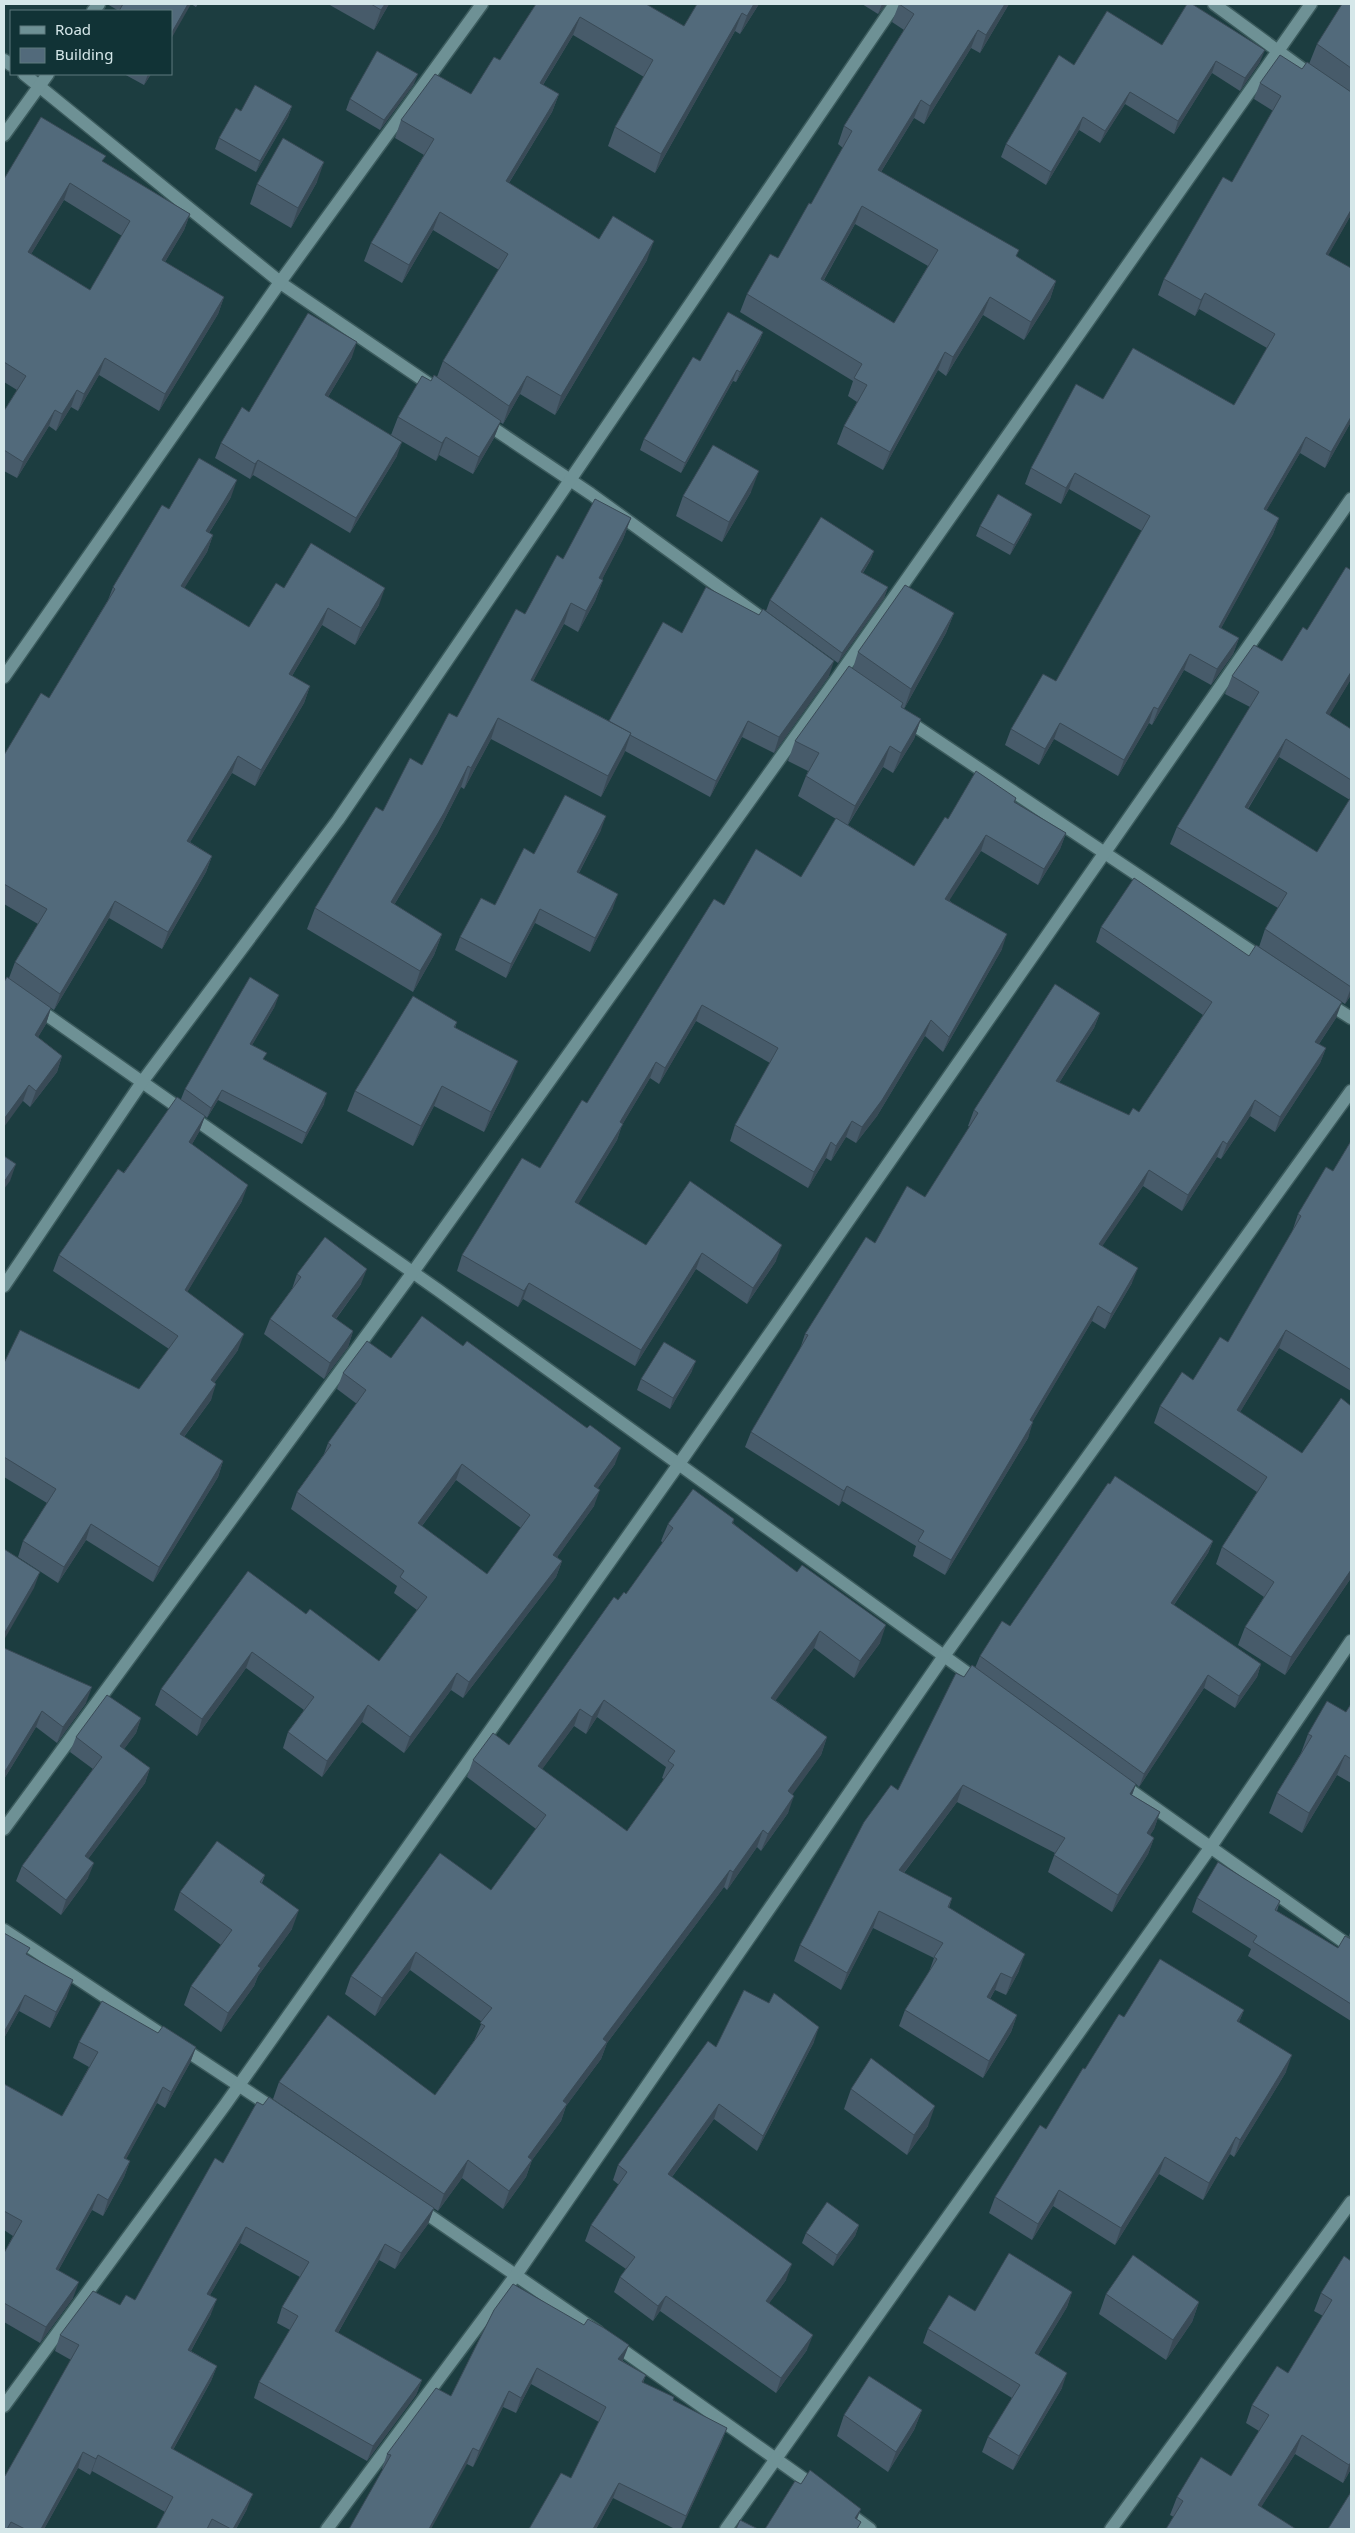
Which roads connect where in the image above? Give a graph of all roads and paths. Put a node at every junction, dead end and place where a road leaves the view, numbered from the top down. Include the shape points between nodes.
1 (482, 4) edge
2 (895, 4) edge
3 (1214, 4) edge
4 (1311, 4) edge
5 (1276, 51) junction
6 (25, 75) edge
7 (47, 75) edge
8 (1314, 77) edge
9 (39, 85) junction
10 (4, 135) edge
11 (280, 282) junction
12 (448, 397) edge
13 (472, 414) edge
14 (570, 480) junction
15 (1351, 499) edge
16 (783, 633) edge
17 (835, 671) junction
18 (4, 676) edge
19 (852, 682) edge
20 (897, 714) edge
21 (1103, 852) junction
22 (1277, 968) edge
23 (20, 996) edge
24 (1318, 996) edge
25 (1351, 1018) edge
26 (142, 1082) junction
27 (1351, 1091) edge
28 (413, 1272) junction
29 (4, 1286) edge
30 (678, 1464) junction
31 (1351, 1640) edge
32 (944, 1656) junction
33 (992, 1691) edge
34 (1113, 1778) edge
35 (4, 1829) edge
36 (1210, 1848) junction
37 (4, 1930) edge
38 (1351, 1947) edge
39 (239, 2085) junction
40 (286, 2117) edge
41 (410, 2202) edge
42 (1351, 2202) edge
43 (516, 2275) junction
44 (4, 2406) edge
45 (776, 2458) junction
46 (327, 2529) edge
47 (726, 2529) edge
48 (870, 2529) edge
49 (1111, 2529) edge

1 - 11 street
2 - 14 street
3 - 5 street
4 - 5 street
5 - 8 street
5 - 17 street
6 - 9 street
7 - 9 street
9 - 10 street
9 - 11 street
11 - 12 street
11 - 18 street
13 - 14 street
14 - 16 street
14 - 26 street via 338,820
15 - 21 street
17 - 19 street
17 - 28 street
20 - 21 street
21 - 22 street
21 - 30 street
23 - 26 street
24 - 25 street
26 - 28 street
26 - 29 street
27 - 32 street
28 - 30 street
28 - 35 street
30 - 32 street
30 - 39 street
31 - 36 street
32 - 33 street
32 - 43 street
34 - 36 street
36 - 38 street
36 - 45 street
37 - 39 street
39 - 40 street
39 - 44 street
41 - 43 street
42 - 49 street
43 - 45 street
43 - 46 street
45 - 47 street
45 - 48 street

